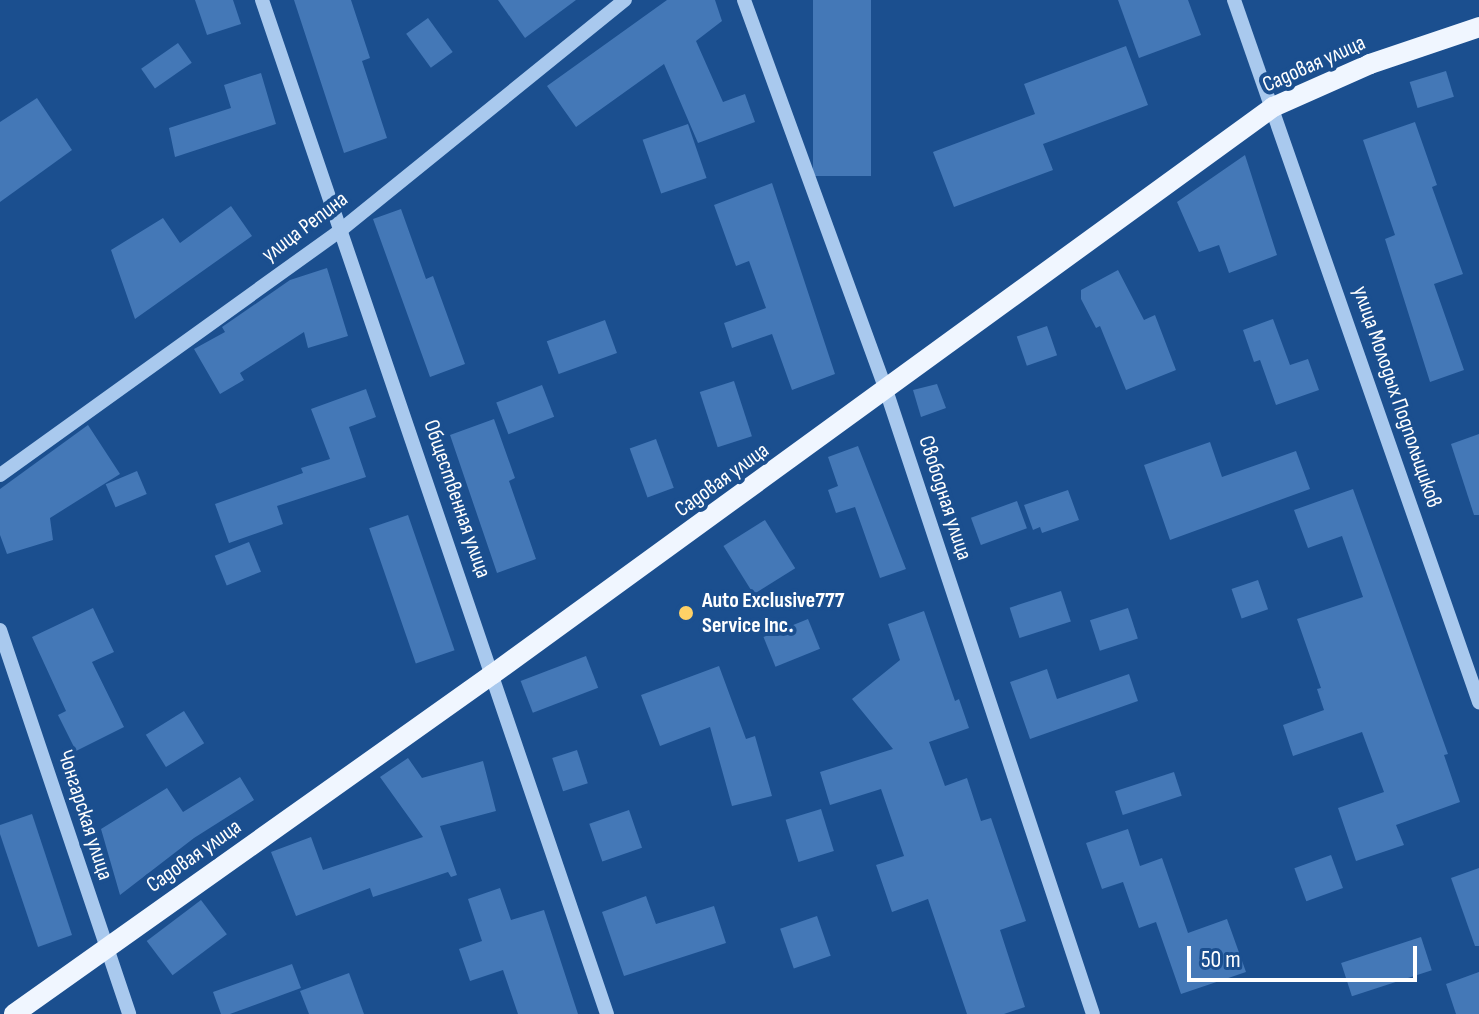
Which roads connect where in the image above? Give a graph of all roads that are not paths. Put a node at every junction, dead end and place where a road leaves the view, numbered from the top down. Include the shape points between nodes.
1 (262, 0) edge
2 (625, 0) edge
3 (744, 0) edge
4 (1234, 0) edge
5 (1479, 27) edge
6 (1273, 107) junction
7 (342, 229) junction
8 (886, 390) junction
9 (0, 475) edge
10 (0, 630) edge
11 (493, 674) junction
12 (1479, 702) edge
13 (106, 948) junction
14 (14, 1014) edge
15 (129, 1014) edge
16 (607, 1014) edge
17 (1093, 1014) edge

1 - 7 street, Общественная улица
2 - 7 street, улица Репина
3 - 8 street, Свободная улица
4 - 6 street, улица Молодых Подпольщиков
5 - 6 main road, Садовая улица via 1370,64
6 - 8 main road, Садовая улица
6 - 12 street, улица Молодых Подпольщиков
7 - 9 street, улица Репина
7 - 11 street, Общественная улица
8 - 11 main road, Садовая улица
8 - 17 street, Свободная улица
10 - 13 street, Чонгарская улица
11 - 13 main road, Садовая улица
11 - 16 street, Общественная улица
13 - 14 main road, Садовая улица
13 - 15 street, Чонгарская улица

